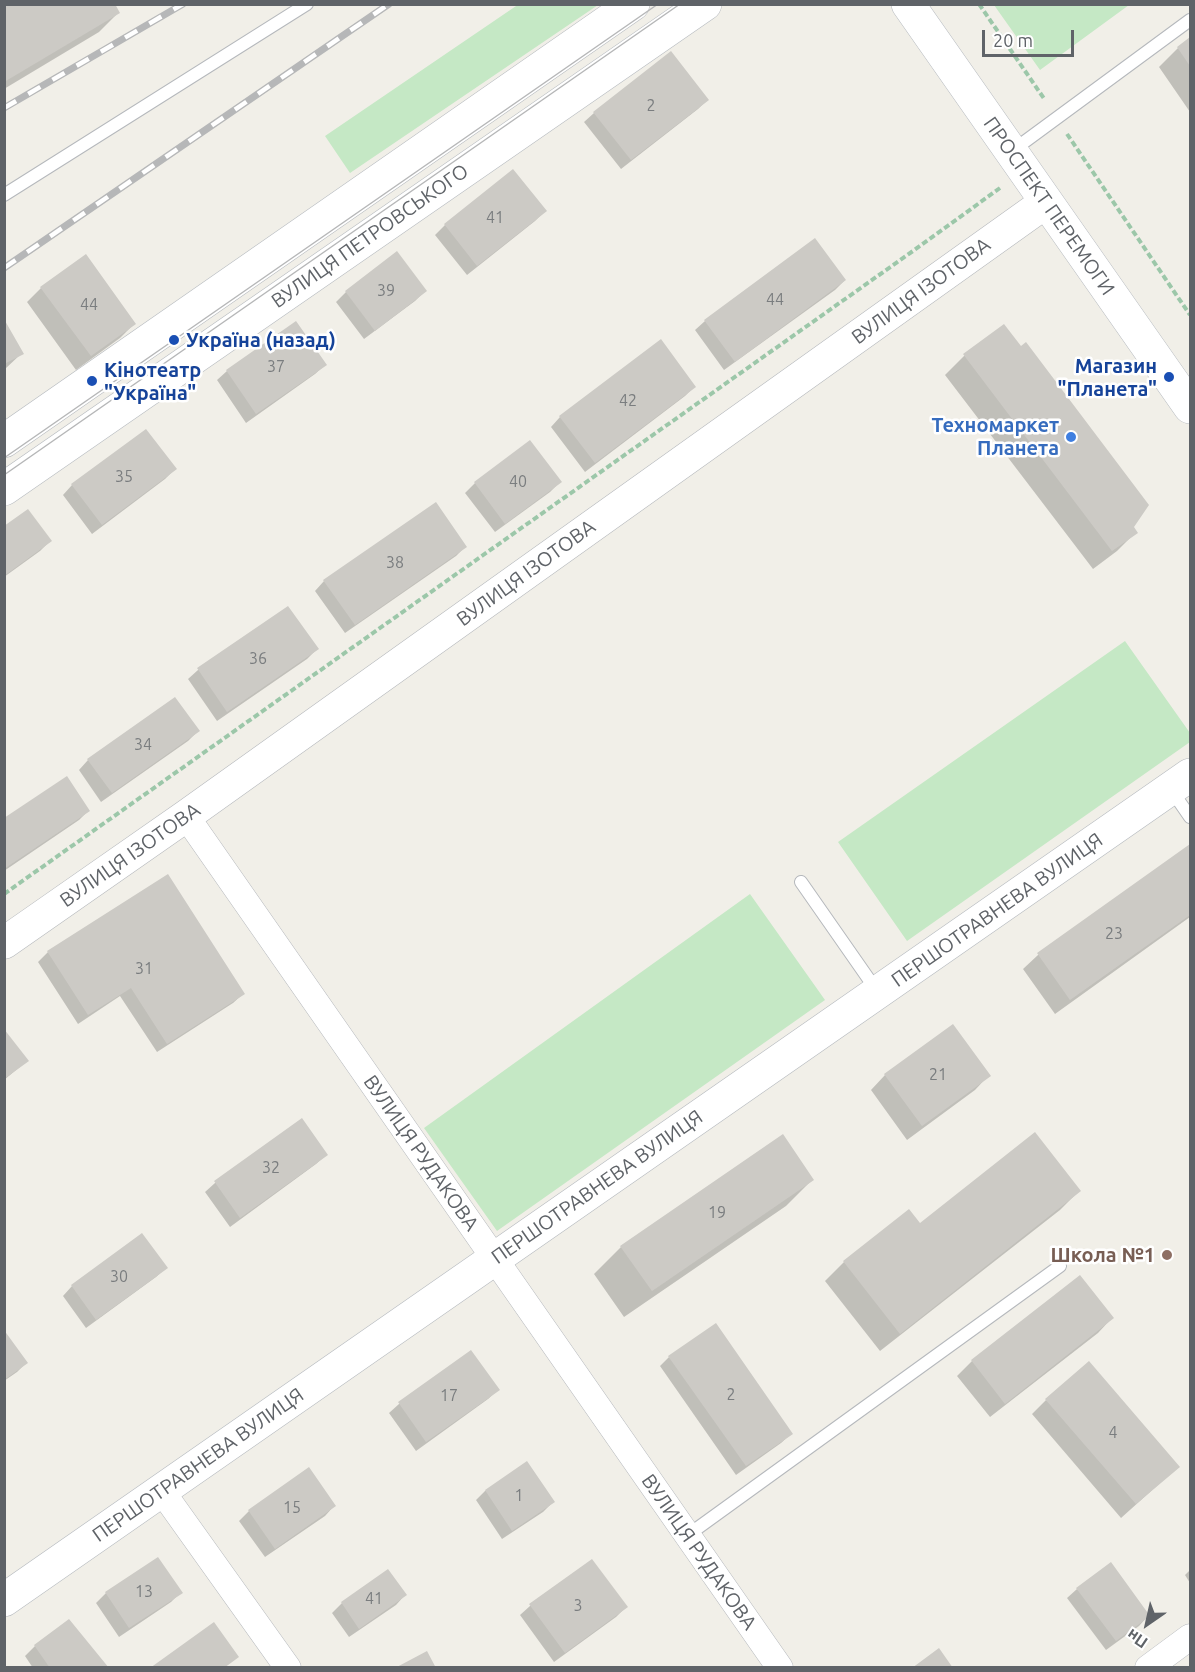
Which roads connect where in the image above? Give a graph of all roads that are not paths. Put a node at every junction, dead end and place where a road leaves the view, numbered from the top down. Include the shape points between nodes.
1 (307, 4) edge
2 (633, 4) edge
3 (705, 4) edge
4 (908, 4) edge
5 (1191, 20) edge
6 (1017, 161) junction
7 (4, 195) edge
8 (1046, 202) junction
9 (1191, 407) edge
10 (4, 441) edge
11 (4, 489) edge
12 (1181, 782) edge
13 (186, 816) junction
14 (1191, 816) edge
15 (801, 882) dead end
16 (4, 943) edge
17 (878, 993) junction
18 (494, 1259) junction
19 (1060, 1266) dead end
20 (161, 1491) junction
21 (688, 1535) junction
22 (4, 1600) edge
23 (1191, 1637) edge
24 (288, 1668) edge
25 (780, 1668) edge
26 (1148, 1668) edge

1 - 7 lane
2 - 10 main road, ВУЛИЦЯ ПЕТРОВСЬКОГО
3 - 11 main road, ВУЛИЦЯ ПЕТРОВСЬКОГО
4 - 6 main road, ПРОСПЕКТ ПЕРЕМОГИ
5 - 6 lane via 1057,118
6 - 8 main road, ПРОСПЕКТ ПЕРЕМОГИ
8 - 9 main road, ПРОСПЕКТ ПЕРЕМОГИ
8 - 13 street, ВУЛИЦЯ ІЗОТОВА
12 - 14 lane
12 - 17 main road, ПЕРШОТРАВНЕВА ВУЛИЦЯ
13 - 16 street, ВУЛИЦЯ ІЗОТОВА
13 - 18 street, ВУЛИЦЯ РУДАКОВА
15 - 17 lane
17 - 18 main road, ПЕРШОТРАВНЕВА ВУЛИЦЯ
18 - 20 main road, ПЕРШОТРАВНЕВА ВУЛИЦЯ
18 - 21 street, ВУЛИЦЯ РУДАКОВА
19 - 21 lane
20 - 22 main road, ПЕРШОТРАВНЕВА ВУЛИЦЯ
20 - 24 street
21 - 25 street, ВУЛИЦЯ РУДАКОВА
23 - 26 street

